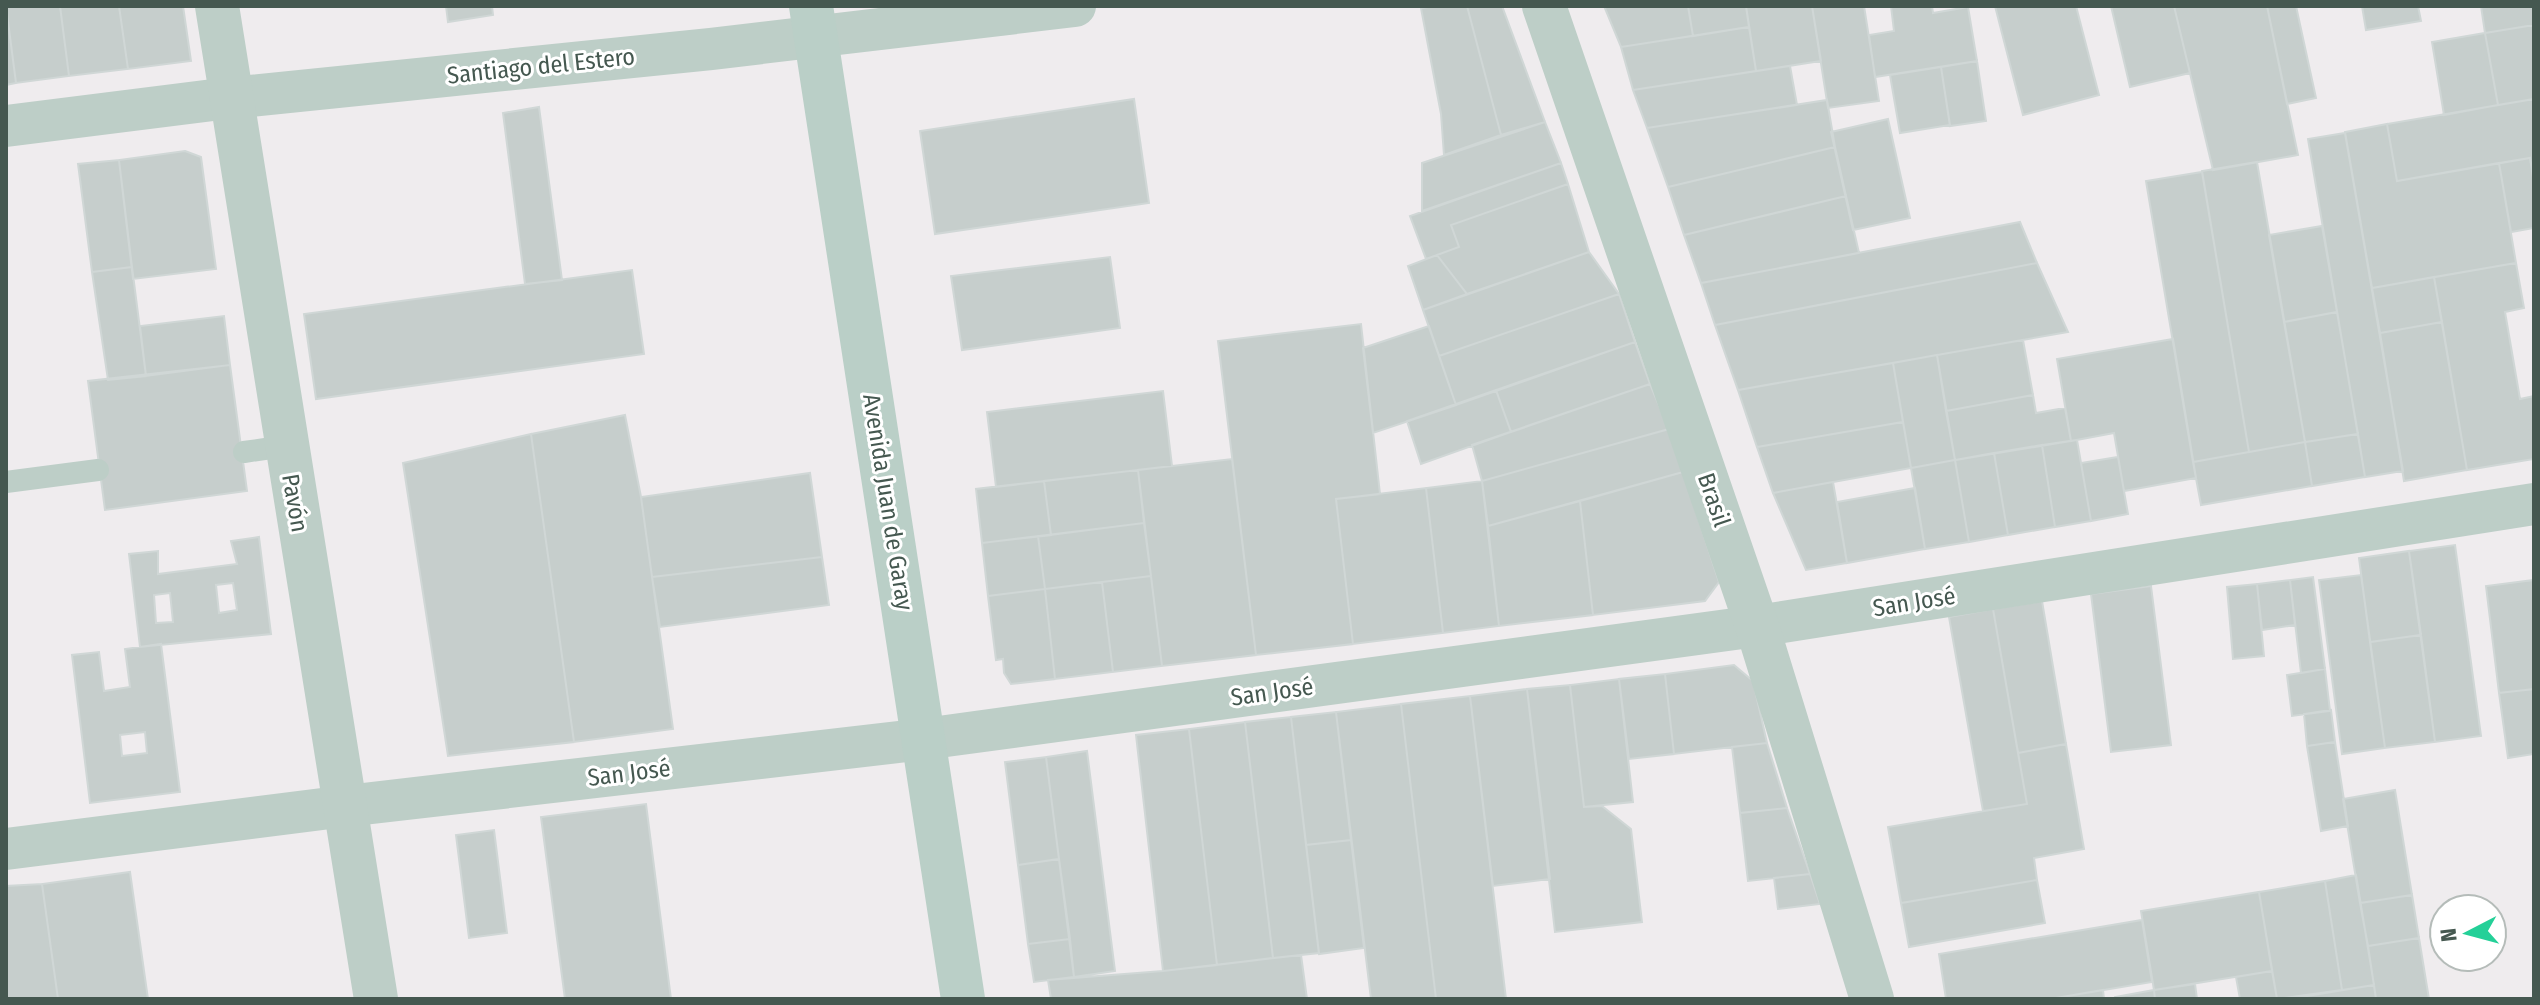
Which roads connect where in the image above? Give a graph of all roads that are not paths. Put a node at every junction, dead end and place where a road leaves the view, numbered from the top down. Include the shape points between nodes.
1 (217, 6) edge
2 (1075, 6) edge
3 (1544, 6) edge
4 (813, 20) edge
5 (231, 98) junction
6 (6, 126) edge
7 (98, 470) dead end
8 (6, 482) edge
9 (2534, 504) edge
10 (1757, 626) junction
11 (924, 739) junction
12 (346, 806) junction
13 (6, 849) edge
14 (376, 999) edge
15 (963, 999) edge
16 (1872, 999) edge

1 - 5 street, Pavón
2 - 4 street, Santiago del Estero
3 - 10 street, Brasil
4 - 5 street, Santiago del Estero via 711,49
4 - 11 main road, Avenida Juan de Garay
5 - 6 street, Santiago del Estero
5 - 12 street, Pavón via 264,449
7 - 8 lane
9 - 10 street, San José
10 - 11 street, San José
10 - 16 street, Brasil
11 - 12 street, San José
11 - 15 main road, Avenida Juan de Garay
12 - 13 street, San José
12 - 14 street, Pavón

